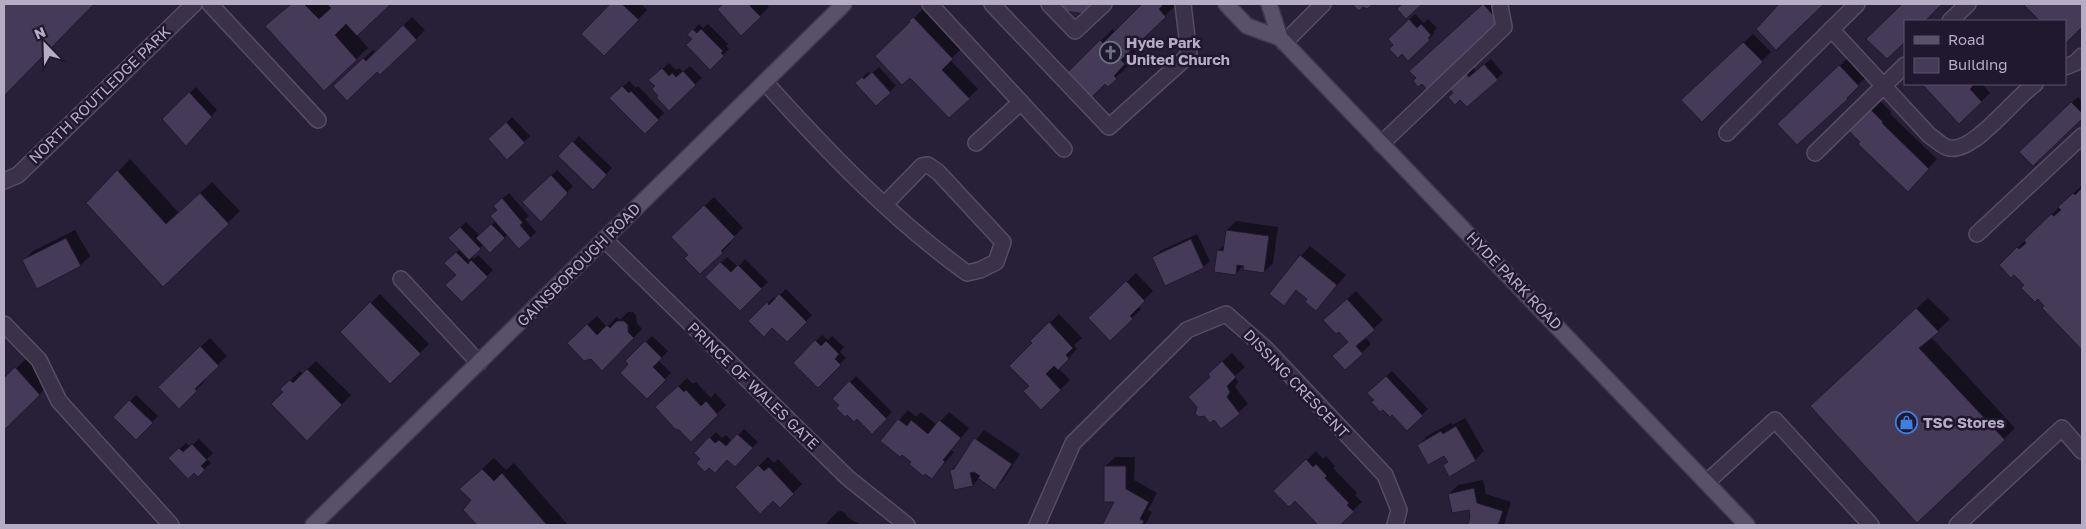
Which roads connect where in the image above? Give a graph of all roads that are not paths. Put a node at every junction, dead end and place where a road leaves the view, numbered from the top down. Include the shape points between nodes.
1 (194, 4) edge
2 (210, 4) edge
3 (844, 4) edge
4 (930, 4) edge
5 (992, 4) edge
6 (1049, 4) edge
7 (1104, 4) edge
8 (1183, 4) edge
9 (1226, 4) edge
10 (1271, 4) edge
11 (1323, 4) edge
12 (1857, 4) edge
13 (1968, 4) edge
14 (1500, 6) dead end
15 (1951, 20) edge
16 (1832, 29) junction
17 (1282, 41) junction
18 (2082, 56) edge
19 (1904, 66) edge
20 (2066, 67) edge
21 (765, 82) junction
22 (2034, 85) edge
23 (1884, 86) junction
24 (1020, 102) junction
25 (318, 120) dead end
26 (1727, 133) dead end
27 (2082, 136) edge
28 (976, 142) dead end
29 (1381, 144) junction
30 (1064, 149) dead end
31 (1815, 153) dead end
32 (4, 181) edge
33 (885, 204) junction
34 (1977, 234) dead end
35 (605, 240) junction
36 (400, 280) dead end
37 (4, 324) edge
38 (479, 363) junction
39 (2082, 452) edge
40 (1707, 482) junction
41 (171, 525) edge
42 (313, 525) edge
43 (907, 525) edge
44 (1037, 525) edge
45 (1395, 525) edge
46 (1747, 525) edge
47 (1871, 525) edge
48 (1957, 525) edge

1 - 32 street, NORTH ROUTLEDGE PARK via 18,175
2 - 25 street
3 - 21 main road, GAINSBOROUGH ROAD
4 - 24 street
5 - 8 street via 1109,127 1189,55
6 - 7 street via 1075,31
9 - 17 main road, HYDE PARK ROAD via 1247,26
10 - 17 main road, HYDE PARK ROAD
11 - 17 street
12 - 16 street
13 - 15 street
14 - 29 street via 1504,27
16 - 23 street
16 - 26 street
17 - 29 main road, HYDE PARK ROAD
18 - 20 street
19 - 23 street
21 - 33 street
21 - 35 main road, GAINSBOROUGH ROAD
22 - 23 street via 1962,148 1948,148 1930,135
23 - 31 street
24 - 28 street
24 - 30 street
27 - 34 street
29 - 40 main road, HYDE PARK ROAD
33 - 33 street via 940,254 967,272 996,262 1003,242 928,165 922,166
35 - 38 main road, GAINSBOROUGH ROAD
35 - 43 street, PRINCE OF WALES GATE via 848,478
36 - 38 street
37 - 41 street via 39,360 59,401
38 - 42 main road, GAINSBOROUGH ROAD
39 - 48 street via 2062,428
40 - 46 main road, HYDE PARK ROAD
40 - 47 street via 1775,420
44 - 45 street, DISSING CRESCENT via 1073,443 1187,330 1226,314 1265,348 1385,475 1399,510

